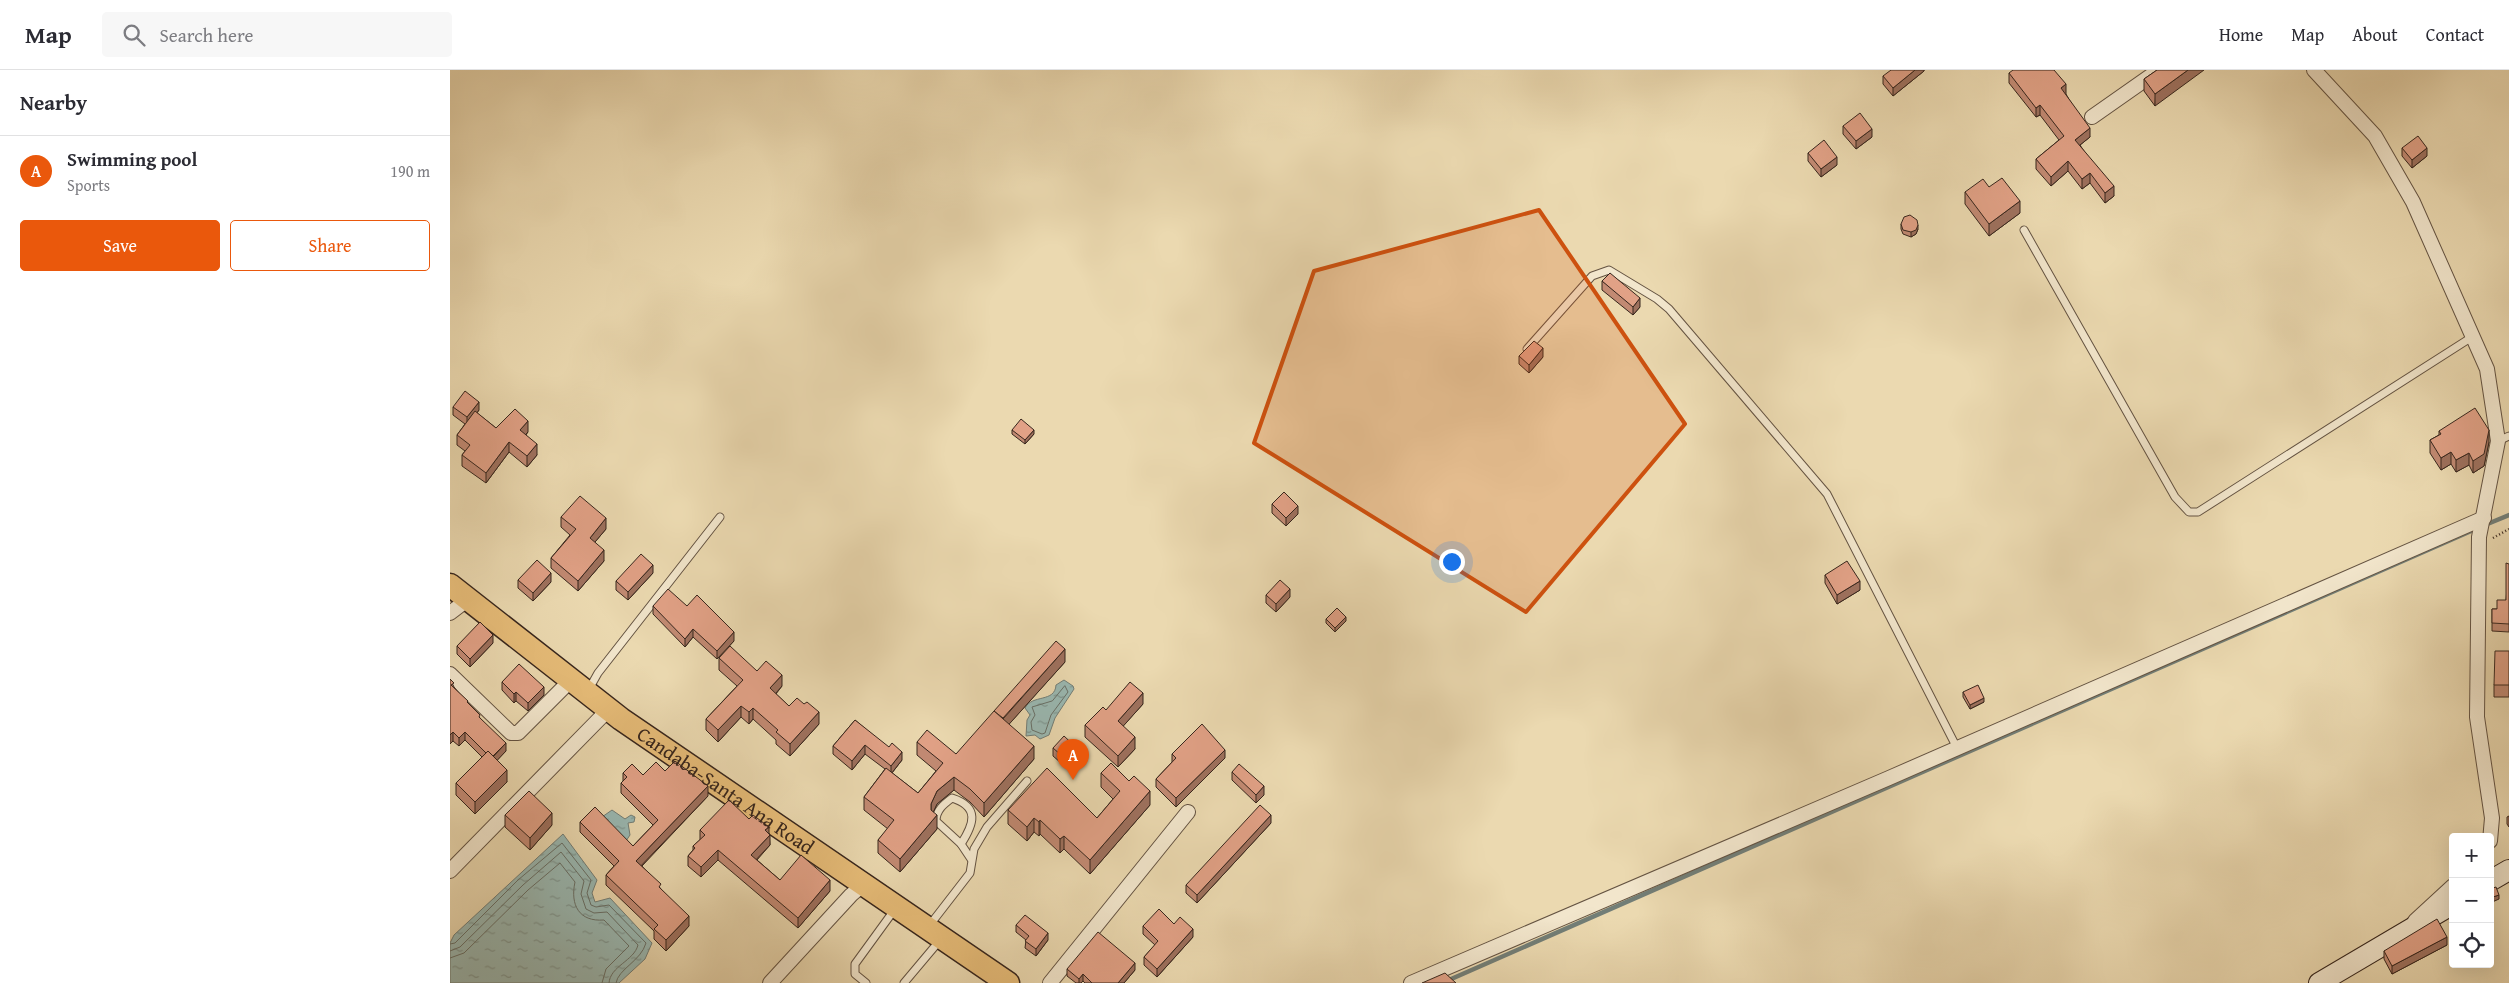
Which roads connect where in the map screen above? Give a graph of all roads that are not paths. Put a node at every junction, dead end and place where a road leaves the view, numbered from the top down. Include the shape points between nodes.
1 (2159, 70) edge
2 (2314, 70) edge
3 (2092, 117) dead end
4 (2024, 230) dead end
5 (2472, 337) junction
6 (1525, 351) edge
7 (2504, 438) edge
8 (720, 517) dead end
9 (2483, 520) junction
10 (450, 585) edge
11 (459, 607) edge
12 (450, 674) edge
13 (578, 687) junction
14 (609, 710) junction
15 (1957, 748) junction
16 (1026, 781) dead end
17 (1188, 812) dead end
18 (2491, 833) edge
19 (961, 844) junction
20 (971, 859) junction
21 (2509, 870) edge
22 (450, 871) edge
23 (2494, 879) edge
24 (864, 884) junction
25 (2449, 889) edge
26 (897, 906) junction
27 (2449, 906) edge
28 (936, 932) junction
29 (2405, 933) junction
30 (770, 983) edge
31 (866, 983) edge
32 (904, 983) edge
33 (1008, 983) edge
34 (1050, 983) edge
35 (1411, 983) edge
36 (2318, 983) edge

1 - 3 street
2 - 5 street via 2376,136 2413,202
4 - 5 lane via 2175,497 2189,512 2198,512
5 - 7 street via 2487,369
6 - 15 lane via 1592,276 1600,272 1609,270 1669,309 1827,494
7 - 9 street
8 - 13 lane via 598,673
9 - 15 street
9 - 18 street via 2479,537 2477,717 2492,818
10 - 11 main road, Candaba-Santa Ana Road
11 - 13 main road, Candaba-Santa Ana Road
12 - 13 street via 514,734
13 - 14 main road, Candaba-Santa Ana Road
14 - 22 street
14 - 24 main road, Candaba-Santa Ana Road
15 - 35 street
16 - 20 lane via 987,827
17 - 34 street
19 - 19 lane via 936,821 942,805 952,798 972,811 973,820
19 - 20 lane
20 - 28 lane via 970,873
21 - 23 main road
24 - 26 main road, Candaba-Santa Ana Road
24 - 30 street
25 - 29 street via 2421,913
26 - 28 main road, Candaba-Santa Ana Road
26 - 31 lane via 855,964 855,974
27 - 29 main road
28 - 32 lane
28 - 33 main road, Candaba-Santa Ana Road
29 - 36 main road

